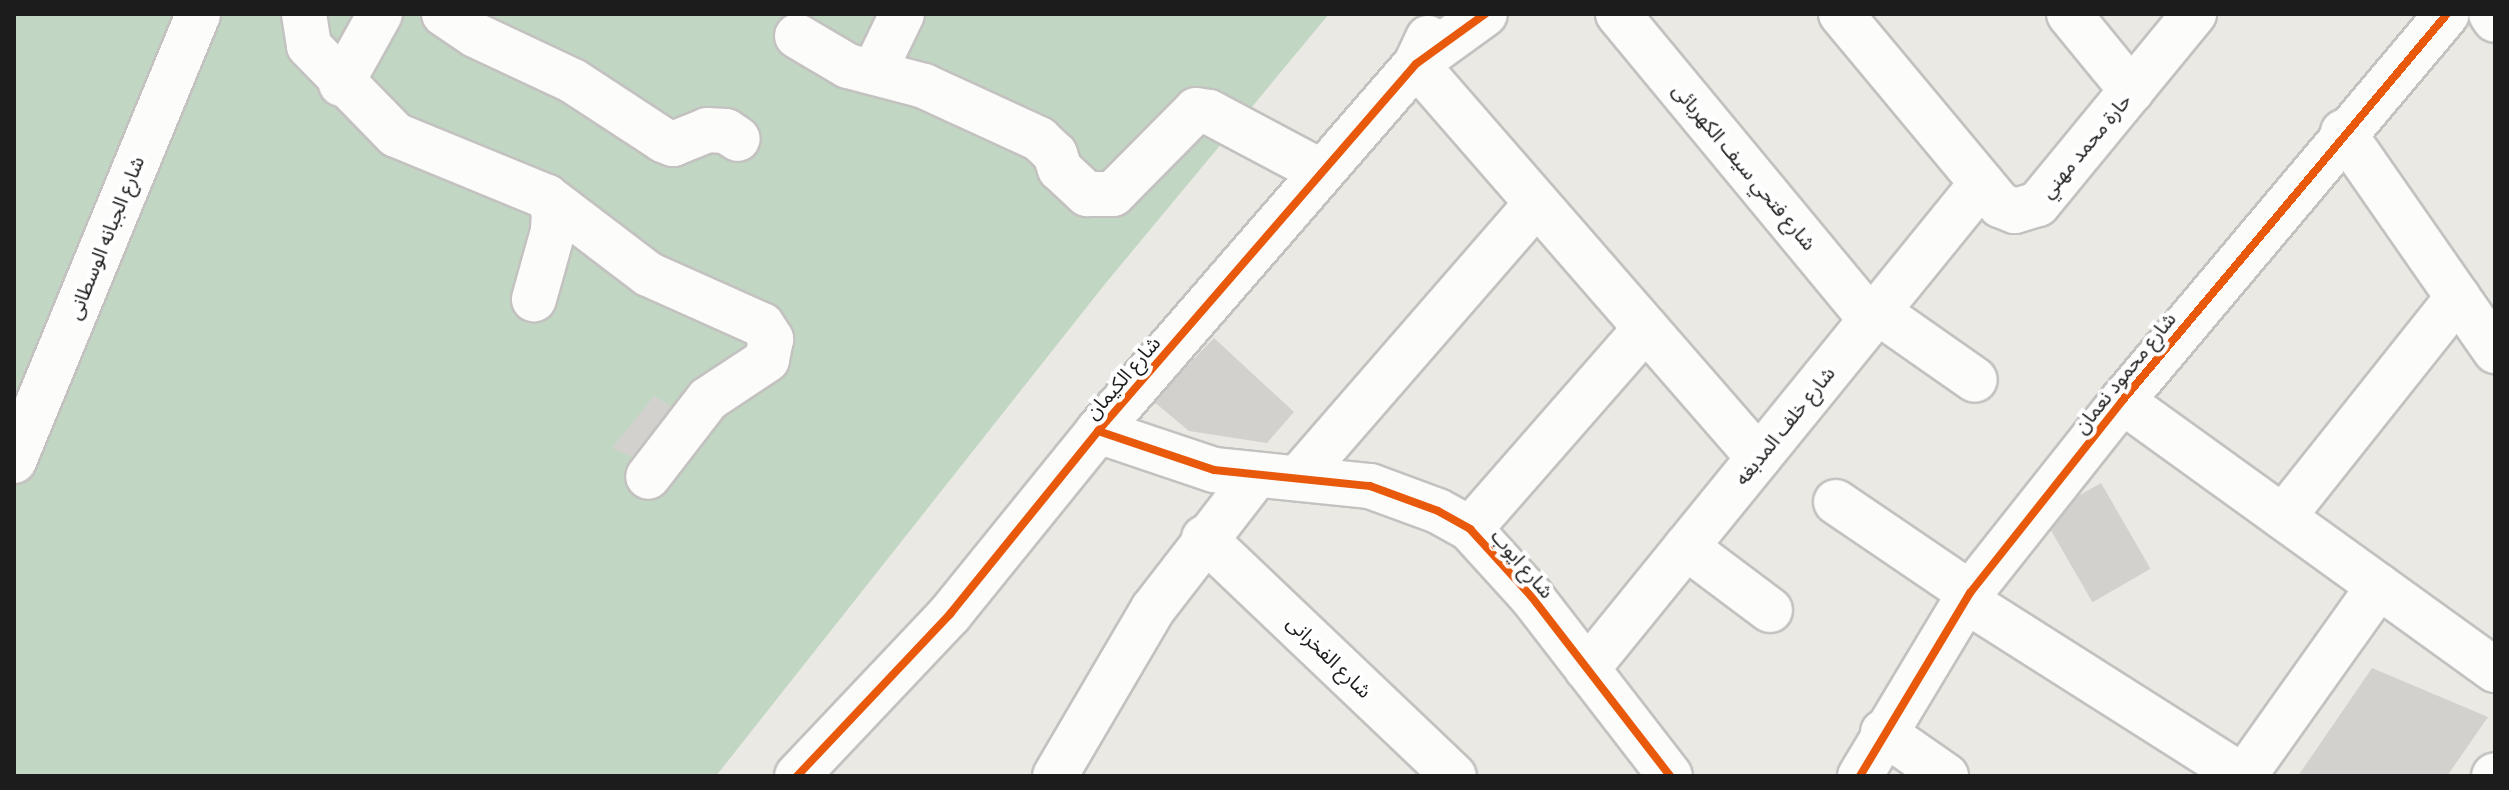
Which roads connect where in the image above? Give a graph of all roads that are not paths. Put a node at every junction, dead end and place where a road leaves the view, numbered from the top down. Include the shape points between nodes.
1 (198, 14) edge
2 (304, 14) edge
3 (380, 14) edge
4 (444, 14) edge
5 (902, 14) edge
6 (1439, 14) edge
7 (1485, 14) edge
8 (1618, 14) edge
9 (1841, 14) edge
10 (2069, 14) edge
11 (2194, 14) edge
12 (2447, 14) edge
13 (2491, 14) edge
14 (2495, 20) edge
15 (797, 36) dead end
16 (1416, 64) junction
17 (874, 72) junction
18 (341, 84) junction
19 (2132, 91) junction
20 (2343, 132) junction
21 (738, 139) dead end
22 (1322, 172) junction
23 (1982, 183) junction
24 (547, 197) junction
25 (1537, 203) junction
26 (2458, 297) junction
27 (534, 299) dead end
28 (1874, 316) junction
29 (1646, 328) junction
30 (2495, 351) edge
31 (1975, 380) dead end
32 (2122, 401) junction
33 (1098, 431) junction
34 (1759, 458) junction
35 (14, 461) edge
36 (648, 477) dead end
37 (1255, 477) junction
38 (1298, 478) junction
39 (1836, 502) dead end
40 (2283, 517) junction
41 (1470, 529) junction
42 (1204, 538) junction
43 (1686, 547) junction
44 (2379, 586) junction
45 (1967, 597) junction
46 (1770, 610) dead end
47 (1587, 669) junction
48 (2495, 670) edge
49 (1883, 732) junction
50 (797, 776) edge
51 (1055, 776) edge
52 (1454, 776) edge
53 (1670, 776) edge
54 (1860, 776) edge
55 (1946, 776) edge
56 (2243, 776) edge

1 - 35 street, شارع الجبانه الوسطانى
2 - 18 street via 309,46
3 - 18 street
4 - 21 street via 475,35 573,81 663,140 673,144 707,130 726,131
5 - 17 street
6 - 16 street
7 - 16 street, شارع الكيمان
8 - 28 street, شارع فتحي سيف الكهربائى
9 - 23 street, حارة محمد مهني
10 - 19 street
11 - 19 street, حارة محمد مهني
12 - 20 street, شارع محمود نعمان
13 - 14 street
15 - 17 street via 848,66
16 - 22 street, شارع الكيمان
16 - 25 street
17 - 22 street via 924,86 1039,139 1087,194 1113,194 1196,110
18 - 24 street via 396,135
19 - 23 street, حارة محمد مهني via 2038,204 2007,209
20 - 26 street
20 - 32 street, شارع محمود نعمان
22 - 33 street, شارع الكيمان
23 - 28 street, شارع خلف المدبغه
24 - 27 street via 554,211 553,231
24 - 36 street via 648,274 762,325 771,339 767,360 708,399
25 - 29 street
25 - 38 street
26 - 30 street
26 - 40 street
28 - 31 street, شارع فتحي سيف الكهربائى
28 - 34 street, شارع خلف المدبغه
29 - 34 street
29 - 41 street
32 - 40 street
32 - 45 street, شارع محمود نعمان
33 - 37 street, شارع ايوب via 1174,460
33 - 50 street, شارع الكيمان via 950,614
34 - 43 street, شارع خلف المدبغه
37 - 38 street, شارع ايوب
37 - 42 street
38 - 41 street, شارع ايوب via 1370,486
39 - 45 street
40 - 44 street
41 - 47 street, شارع ايوب
42 - 51 street via 1105,683
42 - 52 street, شارع الفخرانى
43 - 46 street
43 - 47 street, شارع خلف المدبغه
44 - 48 street
44 - 56 street
45 - 49 street, شارع محمود نعمان
45 - 56 street
47 - 53 street, شارع ايوب
49 - 54 street, شارع محمود نعمان
49 - 55 street

